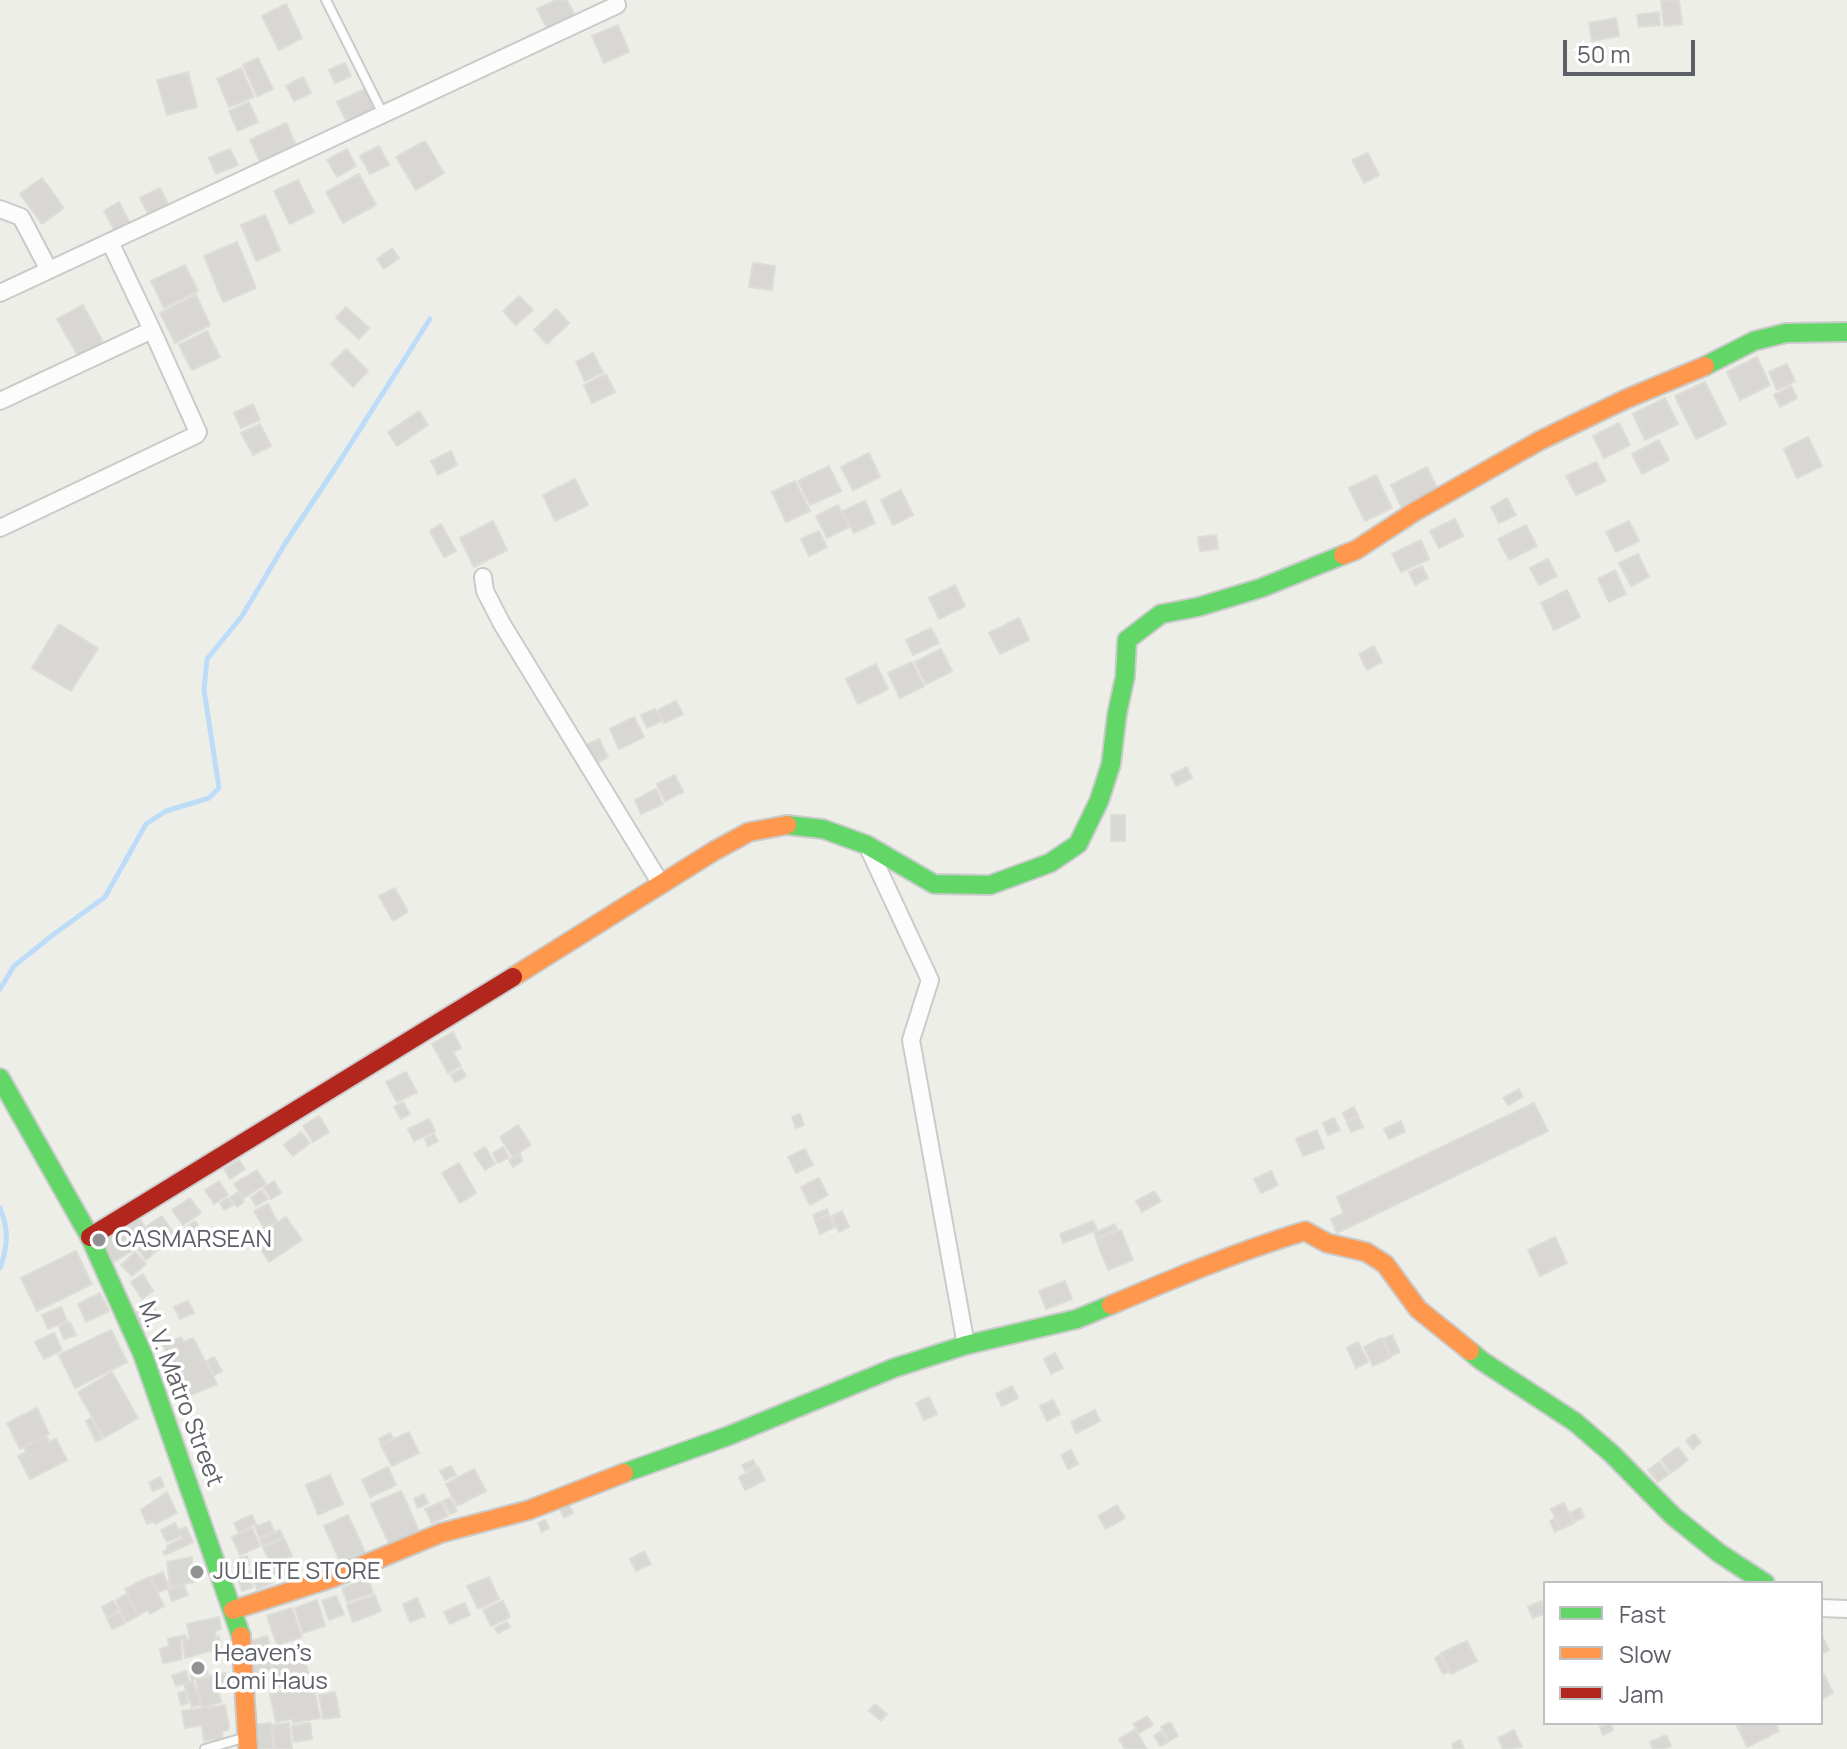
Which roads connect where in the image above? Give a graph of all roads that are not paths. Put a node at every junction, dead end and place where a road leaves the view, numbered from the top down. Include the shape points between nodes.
1 (326, 0) edge
2 (617, 5) dead end
3 (383, 115) junction
4 (0, 209) edge
5 (110, 242) junction
6 (49, 270) junction
7 (0, 293) edge
8 (152, 330) junction
9 (1847, 332) edge
10 (0, 401) edge
11 (0, 528) edge
12 (483, 577) dead end
13 (867, 845) junction
14 (661, 884) junction
15 (0, 1078) edge
16 (90, 1237) junction
17 (966, 1345) junction
18 (1762, 1581) edge
19 (1823, 1608) edge
20 (1847, 1609) edge
21 (233, 1610) junction
22 (248, 1743) edge
23 (205, 1749) edge

1 - 3 lane
2 - 3 street
3 - 5 street
4 - 6 street via 21,217
5 - 6 street
5 - 8 street
6 - 7 street
8 - 10 street
8 - 11 street via 198,429 196,435
9 - 13 street via 1786,333 1754,341 1539,441 1356,550 1261,588 1161,614 1127,640 1111,764 1099,801 1078,844 1050,863 990,885 934,884
12 - 14 street via 502,624
13 - 14 street via 823,829 785,825 749,832
13 - 17 street via 930,980 911,1040
14 - 16 street
15 - 16 street, M. V. Matro Street
16 - 21 street, M. V. Matro Street via 143,1355
17 - 18 street via 1077,1319 1305,1231 1385,1264 1418,1309 1482,1361 1575,1422 1673,1516
17 - 21 street via 529,1510 441,1533 332,1578
19 - 20 street
21 - 22 street, M. V. Matro Street via 241,1634
22 - 23 lane

